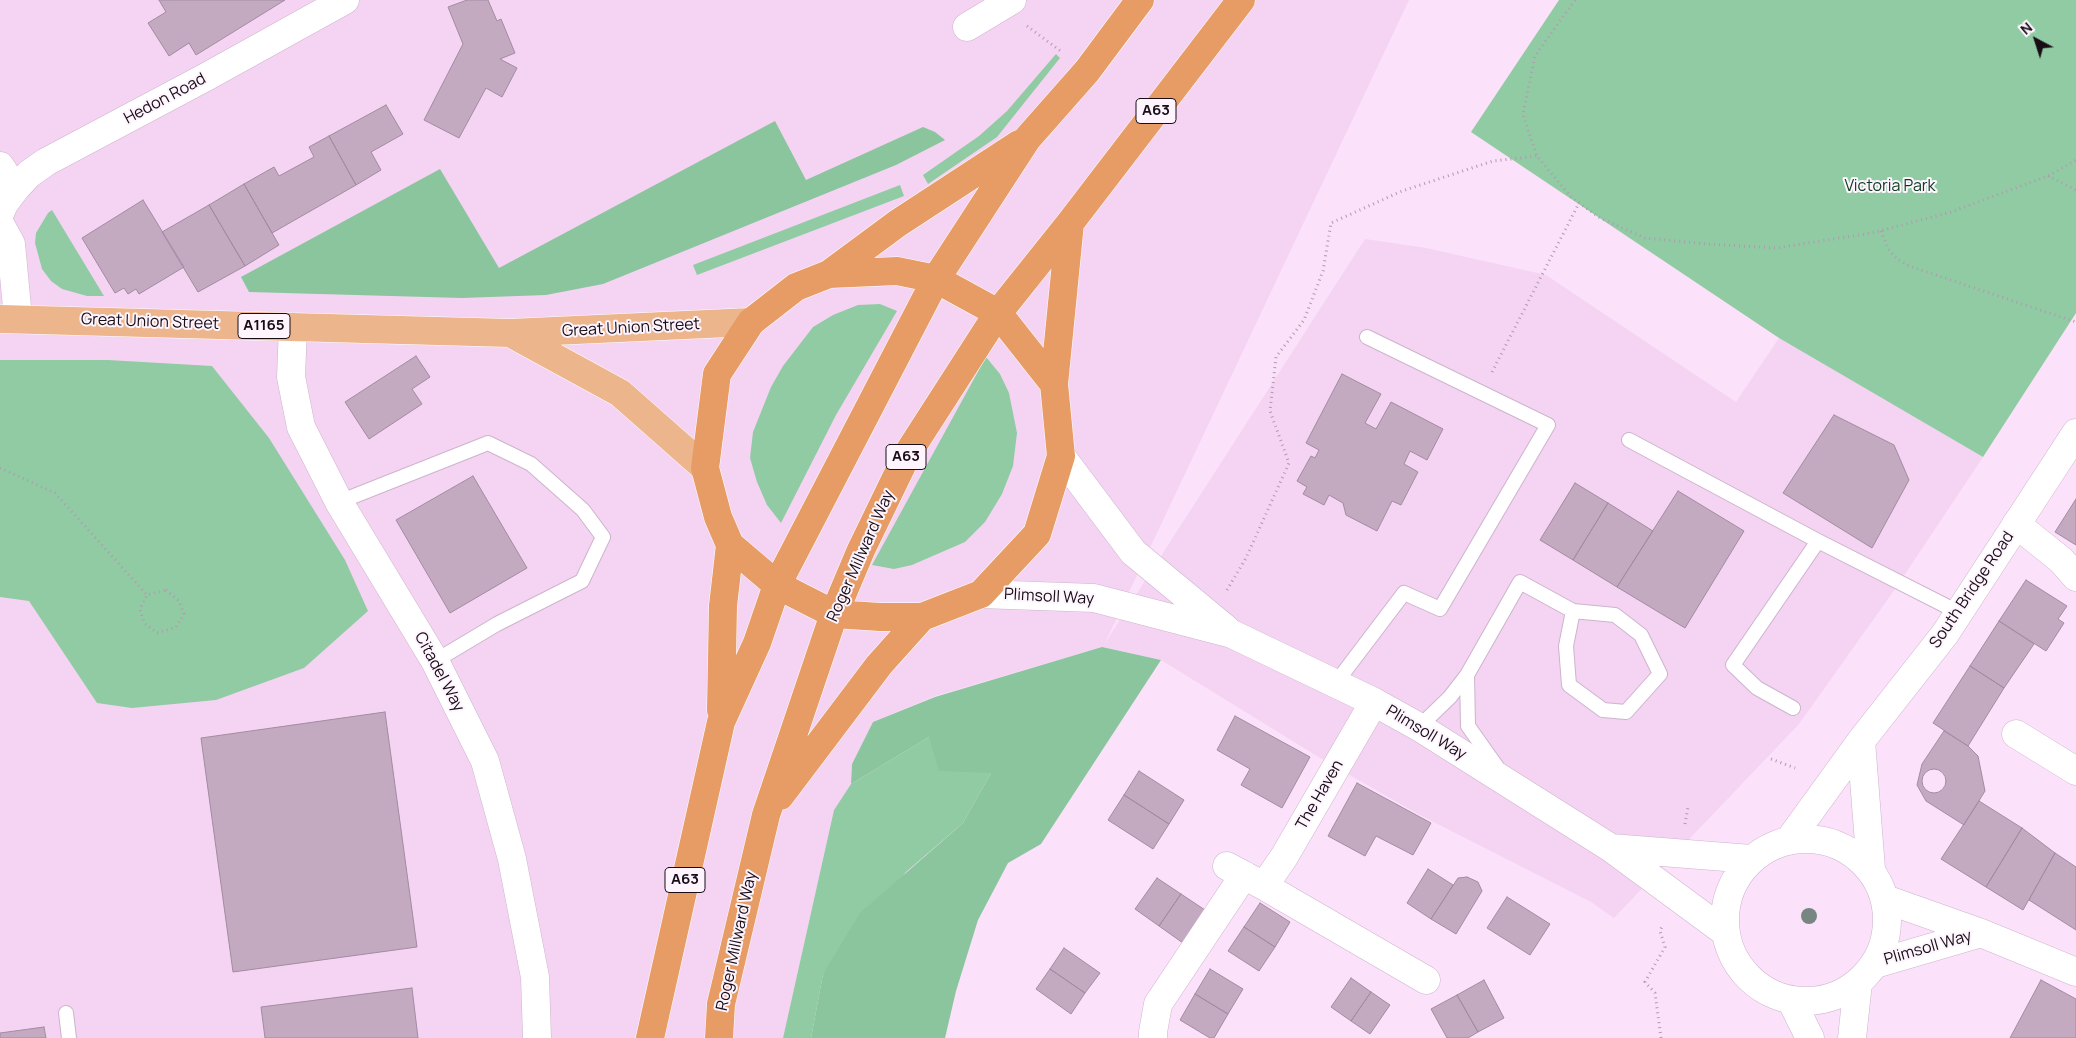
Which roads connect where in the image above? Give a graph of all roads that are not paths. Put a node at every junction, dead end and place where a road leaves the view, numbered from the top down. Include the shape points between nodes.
1 (344, 0) edge
2 (1140, 0) edge
3 (1242, 0) edge
4 (1018, 12) edge
5 (967, 27) dead end
6 (1027, 139) junction
7 (0, 166) edge
8 (15, 190) junction
9 (0, 213) edge
10 (1070, 222) junction
11 (0, 224) edge
12 (829, 274) junction
13 (936, 279) junction
14 (998, 312) junction
15 (9, 319) edge
16 (751, 322) junction
17 (293, 327) junction
18 (510, 333) junction
19 (1367, 337) dead end
20 (1054, 384) junction
21 (2076, 434) edge
22 (1629, 440) dead end
23 (1061, 456) junction
24 (704, 468) junction
25 (339, 502) junction
26 (2016, 524) junction
27 (1818, 542) junction
28 (730, 545) junction
29 (2076, 577) edge
30 (777, 585) junction
31 (981, 594) junction
32 (1573, 611) junction
33 (1958, 612) junction
34 (834, 614) junction
35 (922, 617) junction
36 (1232, 634) junction
37 (435, 661) junction
38 (1467, 675) junction
39 (1336, 684) junction
40 (1374, 702) junction
41 (1794, 708) dead end
42 (721, 722) junction
43 (1419, 727) junction
44 (2016, 734) dead end
45 (1860, 741) junction
46 (2076, 771) edge
47 (1510, 784) junction
48 (766, 815) junction
49 (1790, 839) junction
50 (1611, 848) junction
51 (1751, 859) junction
52 (1871, 869) junction
53 (1245, 876) junction
54 (1885, 899) junction
55 (1725, 932) junction
56 (1981, 933) junction
57 (2076, 972) edge
58 (1867, 973) junction
59 (1426, 980) dead end
60 (1791, 1000) junction
61 (66, 1013) dead end
62 (69, 1038) edge
63 (537, 1038) edge
64 (650, 1038) edge
65 (719, 1038) edge
66 (1153, 1038) edge
67 (1810, 1038) edge
68 (1852, 1038) edge

1 - 8 street, Hedon Road via 46,162
2 - 6 highway, A63 via 1086,71
3 - 10 highway, Roger Millward Way / A63
4 - 5 street
6 - 12 highway, A63 via 898,223
6 - 13 highway, A63
7 - 8 street
8 - 9 street, Hedon Road
10 - 14 highway, Roger Millward Way / A63
10 - 20 highway
11 - 15 street via 11,244
12 - 13 highway via 897,271
12 - 16 highway via 796,287
13 - 14 highway
13 - 30 highway, A63
14 - 20 highway
14 - 34 highway, Roger Millward Way / A63 via 908,453
15 - 17 main road, Great Union Street / A1165
16 - 18 main road, Great Union Street / A1165
16 - 24 highway via 717,374
17 - 18 main road, Great Union Street / A1165
17 - 25 street, Citadel Way via 291,377 301,427
18 - 24 main road, Great Union Street / A1165 via 620,393
19 - 39 lane via 1548,425 1440,609 1404,593
20 - 23 highway
21 - 26 street, South Bridge Road
22 - 27 lane
23 - 31 highway via 1037,534
23 - 36 street, Plimsoll Way via 1133,552
24 - 28 highway
25 - 37 street, Citadel Way
25 - 37 lane via 488,443 531,464 584,510 603,537 582,581 497,624
26 - 29 street via 2061,560
26 - 33 street, South Bridge Road
27 - 33 lane
27 - 41 lane via 1733,664 1758,688
28 - 30 highway
28 - 42 highway, A63 via 723,606
30 - 34 highway
30 - 42 highway, A63 via 757,643
31 - 35 highway
31 - 36 street, Plimsoll Way via 1094,598
32 - 32 lane via 1616,615 1641,635 1660,674 1626,712 1603,710 1569,685 1566,646
32 - 38 lane via 1520,582
33 - 45 street, South Bridge Road
34 - 35 highway
34 - 48 highway, Roger Millward Way / A63
35 - 48 highway, Roger Millward Way / A63 via 879,665
36 - 39 street, Plimsoll Way
37 - 63 street, Citadel Way via 484,761 512,859 535,977
38 - 43 lane
38 - 47 lane via 1468,726
39 - 40 street, Plimsoll Way
40 - 43 street, Plimsoll Way
40 - 53 street, The Haven via 1284,857
42 - 64 highway, A63
43 - 47 street, Plimsoll Way
44 - 46 street
45 - 49 street, South Bridge Road
45 - 52 street
47 - 50 street, Plimsoll Way
48 - 65 highway, Roger Millward Way / A63 via 721,1004
49 - 51 street
49 - 52 street via 1812,838 1834,843 1854,853
50 - 51 street, Plimsoll Way
50 - 55 street, Plimsoll Way
51 - 55 street via 1735,880 1726,905
52 - 54 street
53 - 59 street
53 - 66 street, The Haven via 1158,1004
54 - 56 street, Plimsoll Way
54 - 58 street via 1888,921 1885,943
55 - 60 street via 1733,956 1747,976 1767,992
56 - 57 street, Plimsoll Way
56 - 58 street, Plimsoll Way
58 - 60 street via 1838,995 1815,1001
58 - 68 street
60 - 67 street
61 - 62 lane

